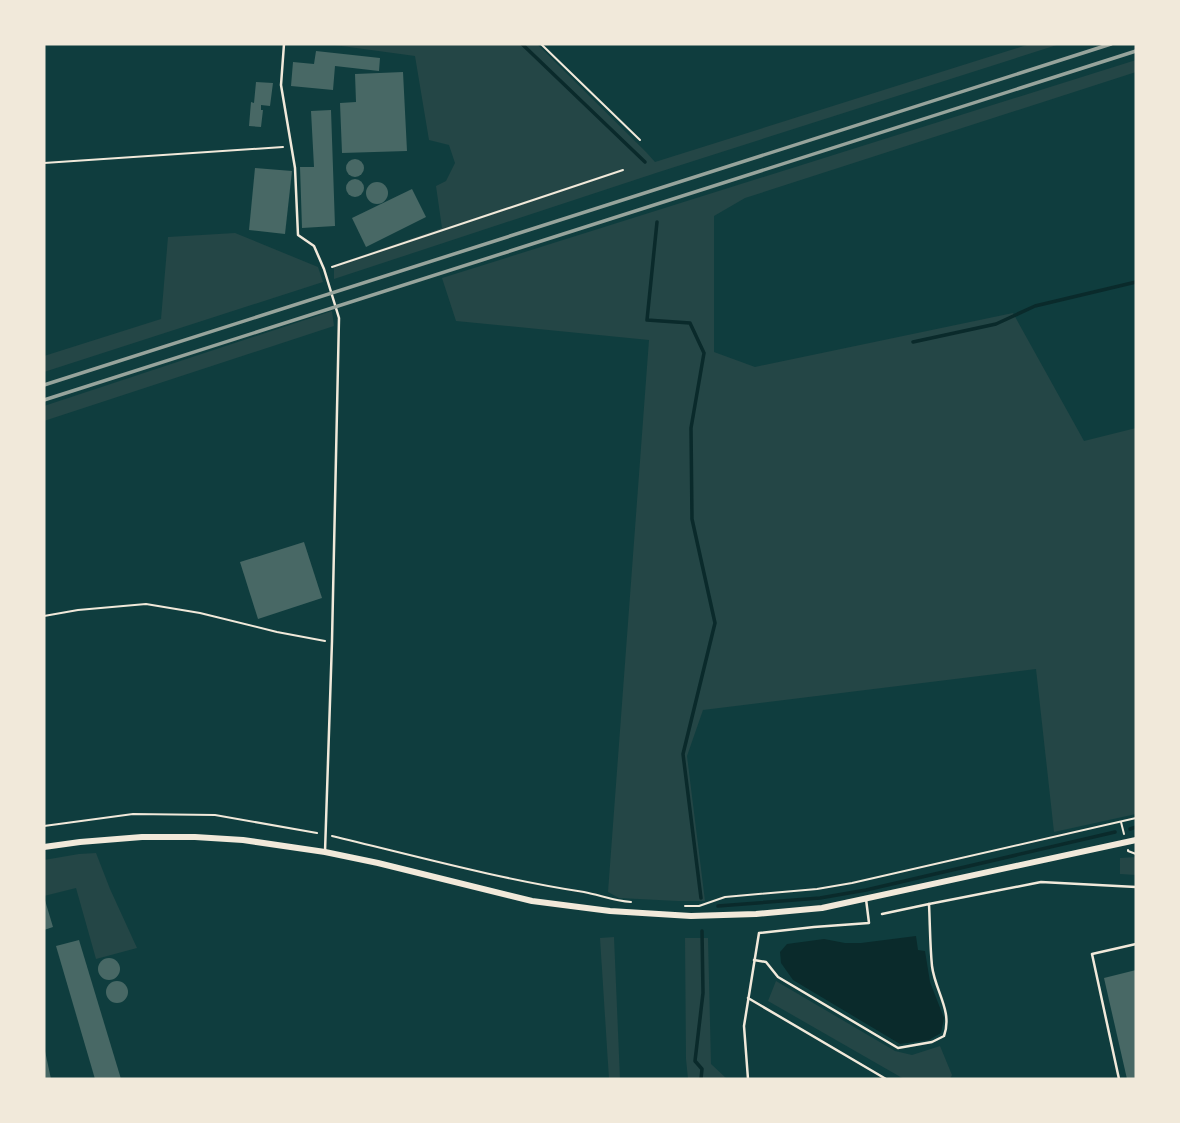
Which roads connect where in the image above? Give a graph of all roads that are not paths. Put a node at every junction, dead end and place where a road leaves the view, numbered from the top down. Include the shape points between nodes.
1 (284, 44) edge
2 (1136, 840) edge
3 (44, 847) edge
4 (325, 852) junction
5 (1136, 887) edge
6 (866, 899) junction
7 (929, 904) junction
8 (882, 914) dead end
9 (1136, 944) edge
10 (754, 960) junction
11 (748, 998) junction
12 (748, 1079) edge
13 (886, 1079) edge
14 (1119, 1079) edge

1 - 4 lane via 281,85 295,168 298,235 314,246 339,318
2 - 6 street
3 - 4 street via 142,837 195,837
4 - 6 street via 532,901 610,911 756,914
5 - 7 lane via 1041,882
6 - 10 lane via 869,923 759,933
7 - 8 lane
7 - 10 lane via 932,966 948,1017 944,1036 932,1042 898,1048 779,977 766,962
9 - 14 lane via 1092,954
10 - 11 lane
11 - 12 lane via 744,1026
11 - 13 lane

